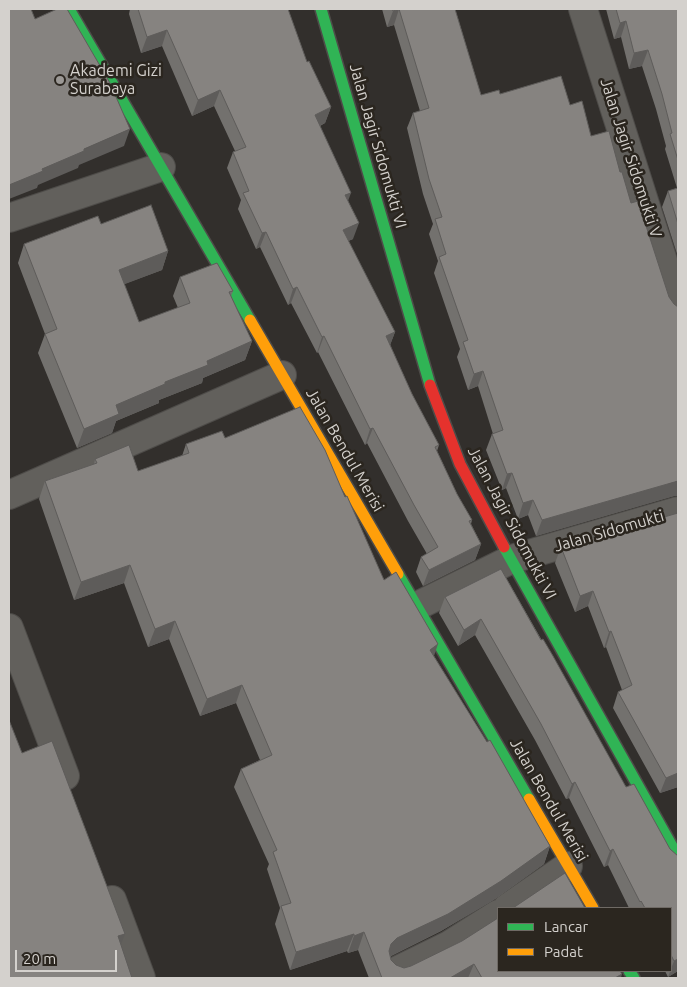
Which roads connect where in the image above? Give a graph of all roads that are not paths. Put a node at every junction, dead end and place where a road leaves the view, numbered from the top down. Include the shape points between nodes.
1 (69, 9) edge
2 (322, 9) edge
3 (583, 9) edge
4 (162, 167) junction
5 (9, 218) edge
6 (678, 308) edge
7 (282, 375) junction
8 (9, 495) edge
9 (678, 512) edge
10 (497, 566) junction
11 (417, 606) junction
12 (9, 628) edge
13 (75, 803) edge
14 (678, 856) edge
15 (568, 866) junction
16 (103, 877) edge
17 (507, 907) edge
18 (592, 907) edge
19 (497, 915) edge
20 (398, 970) edge
21 (141, 978) edge

1 - 4 street, Jalan Bendul Merisi
2 - 10 street, Jalan Jagir Sidomukti VI via 432,390
3 - 6 street, Jalan Jagir Sidomukti V
4 - 5 street
4 - 7 street, Jalan Bendul Merisi
7 - 8 street
7 - 11 street, Jalan Bendul Merisi
9 - 10 street, Jalan Sidomukti
10 - 11 street, Jalan Sidomukti
10 - 14 street, Jalan Jagir Sidomukti VI
11 - 15 street, Jalan Bendul Merisi
12 - 13 street
15 - 17 street
15 - 18 street, Jalan Bendul Merisi
16 - 21 street
19 - 20 street via 449,945

